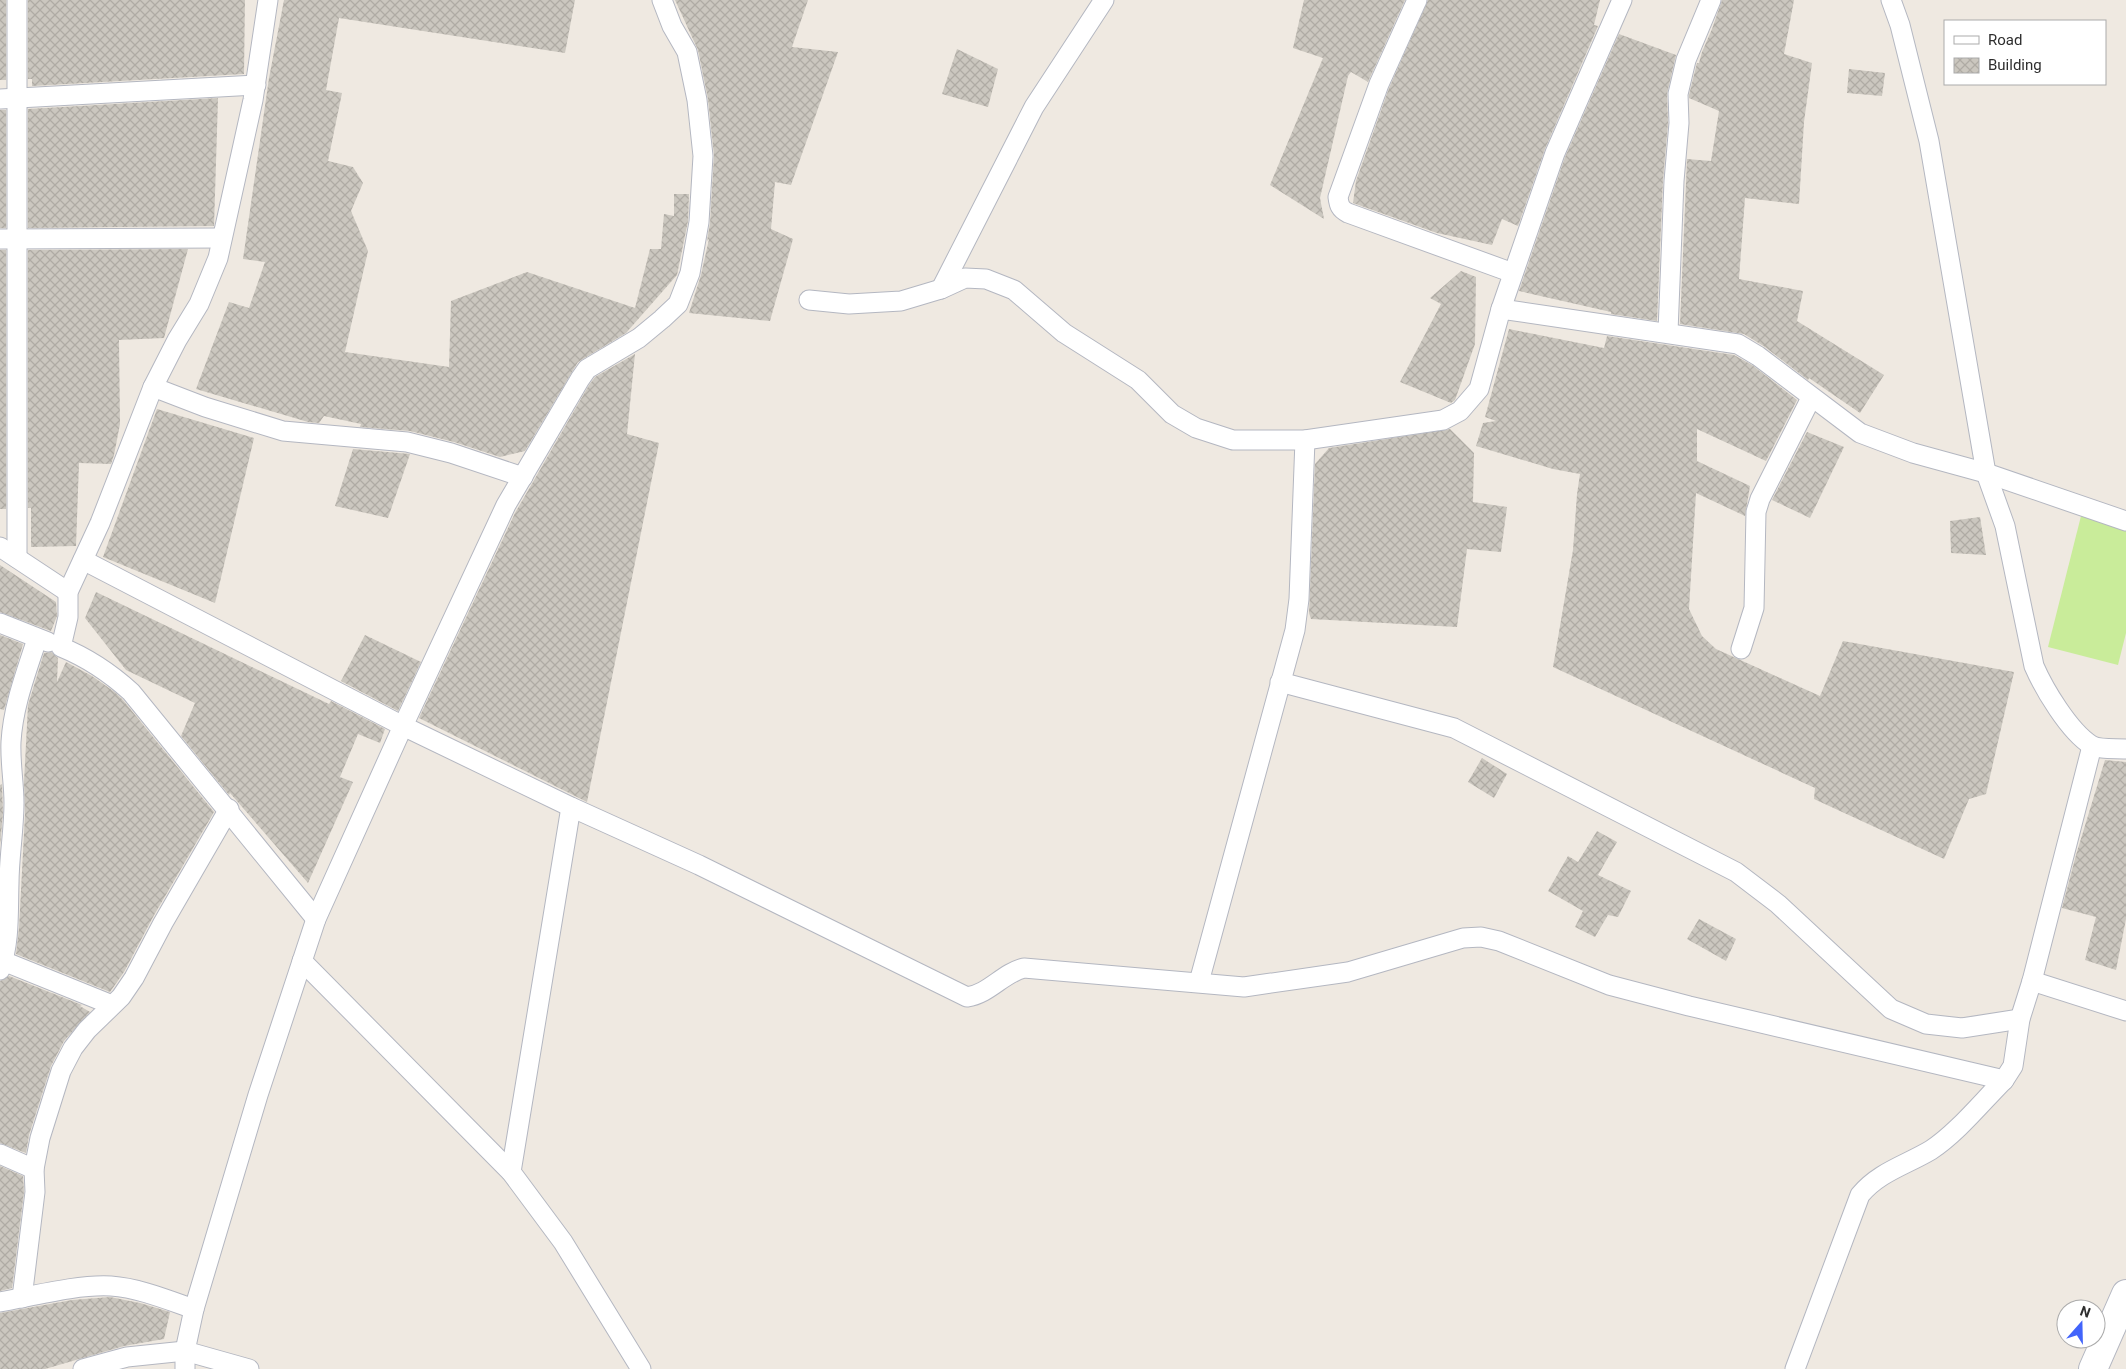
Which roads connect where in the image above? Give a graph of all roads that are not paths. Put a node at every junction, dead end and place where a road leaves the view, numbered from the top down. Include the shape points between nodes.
1 (17, 0) edge
2 (268, 0) edge
3 (662, 0) edge
4 (1104, 0) edge
5 (1418, 0) edge
6 (1622, 0) edge
7 (1710, 0) edge
8 (1891, 0) edge
9 (256, 85) junction
10 (8, 98) edge
11 (8, 238) edge
12 (222, 238) junction
13 (1513, 273) junction
14 (941, 288) junction
15 (810, 300) dead end
16 (1501, 309) junction
17 (1668, 332) junction
18 (154, 387) junction
19 (1812, 398) junction
20 (1305, 440) junction
21 (1986, 474) junction
22 (524, 476) junction
23 (2126, 521) edge
24 (0, 547) edge
25 (17, 558) junction
26 (83, 560) junction
27 (68, 592) junction
28 (0, 624) edge
29 (37, 639) junction
30 (61, 647) junction
31 (1741, 649) dead end
32 (1280, 682) junction
33 (403, 726) junction
34 (2092, 746) junction
35 (2126, 748) edge
36 (572, 807) junction
37 (229, 810) junction
38 (316, 919) junction
39 (302, 961) junction
40 (2, 966) edge
41 (2032, 981) junction
42 (1198, 982) junction
43 (112, 1005) junction
44 (2126, 1010) edge
45 (2020, 1019) junction
46 (2004, 1080) junction
47 (0, 1154) edge
48 (34, 1169) junction
49 (510, 1172) junction
50 (2126, 1294) edge
51 (22, 1298) junction
52 (0, 1302) edge
53 (194, 1309) junction
54 (185, 1360) edge
55 (83, 1369) edge
56 (249, 1369) edge
57 (641, 1369) edge
58 (1795, 1369) edge
59 (2093, 1369) edge

1 - 10 street
2 - 9 street
3 - 22 street via 687,52 697,100 703,156 699,222 690,273 678,304 662,319 639,338 587,369
4 - 14 street via 1034,107
5 - 13 street via 1379,84 1338,197 1339,205 1348,213
6 - 13 street via 1555,153
7 - 17 street via 1686,60 1678,94
8 - 21 street via 1929,141
9 - 10 street
9 - 12 street
10 - 11 street
11 - 12 street
11 - 25 street
12 - 18 street via 218,258 199,304
13 - 16 street
14 - 15 street via 901,301 849,304
14 - 20 street via 966,278 986,279 1014,290 1064,333 1138,380 1172,414 1196,428 1233,440
16 - 17 street
16 - 20 street via 1479,389 1460,412 1443,420
17 - 19 street via 1746,347
18 - 22 street via 282,431 407,442
18 - 26 street
19 - 21 street via 1860,432 1913,453
19 - 31 street via 1756,512 1754,608
20 - 32 street via 1295,630
21 - 23 street
21 - 34 street via 2005,526 2034,666 2043,687 2058,708
22 - 33 street via 506,506
24 - 25 street
25 - 27 street
26 - 27 street
26 - 33 street
27 - 30 street via 68,617
28 - 29 street
29 - 30 street
29 - 40 street via 13,717 14,828 8,930
30 - 37 street via 85,657 113,675 131,692
32 - 42 street
32 - 45 street via 1454,728 1736,872 1778,904 1891,1009 1926,1024 1962,1028
33 - 36 street
33 - 38 street
34 - 35 street
34 - 41 street
36 - 42 street via 699,865 967,997 977,996 1024,968
36 - 49 street
37 - 38 street
37 - 43 street via 134,978
38 - 39 street
39 - 49 street
39 - 53 street
40 - 43 street
41 - 44 street
41 - 45 street
42 - 46 street via 1244,988 1348,972 1463,938 1481,937 1609,986
43 - 48 street via 87,1030 61,1070
45 - 46 street via 2013,1066
46 - 58 street via 1932,1149 1871,1183 1860,1195
47 - 48 street
48 - 51 street via 35,1192
49 - 57 street via 563,1242
50 - 59 street
51 - 52 street
51 - 53 street via 113,1286
53 - 54 street
54 - 55 street via 127,1358
54 - 56 street

